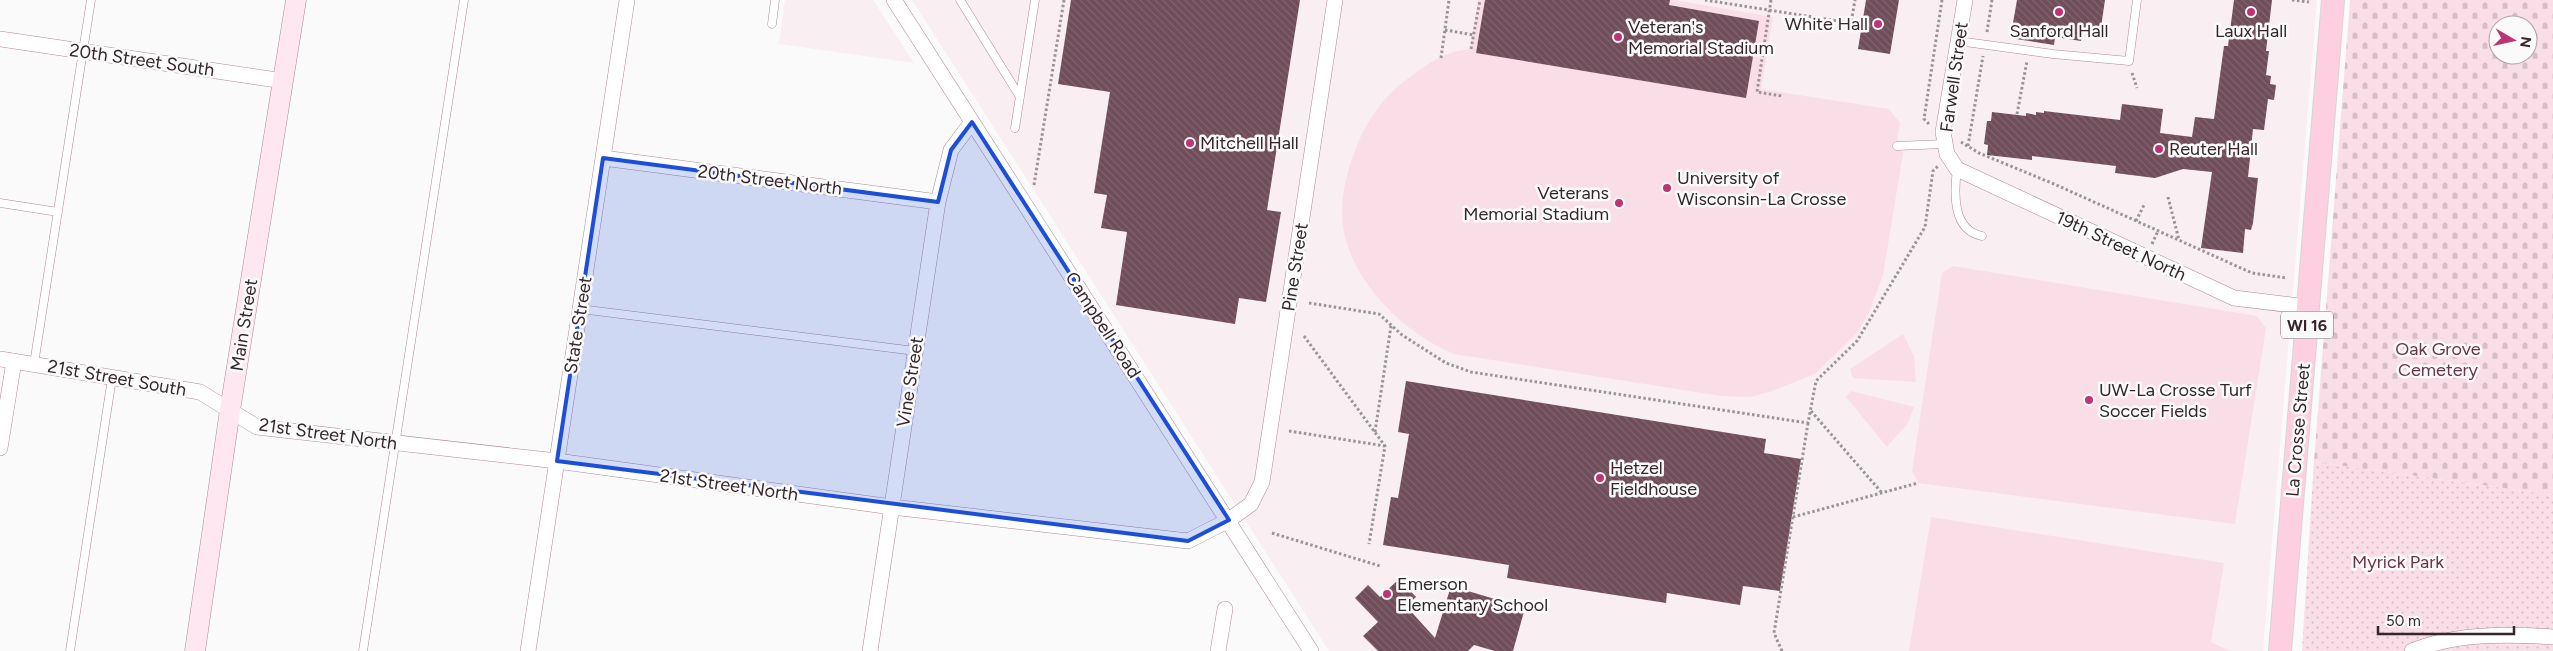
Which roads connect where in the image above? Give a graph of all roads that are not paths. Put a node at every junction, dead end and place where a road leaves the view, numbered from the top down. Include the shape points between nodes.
1 (91, 0) edge
2 (296, 0) edge
3 (464, 0) edge
4 (627, 0) edge
5 (776, 0) edge
6 (894, 0) edge
7 (960, 0) edge
8 (1035, 0) edge
9 (1335, 0) edge
10 (1965, 0) edge
11 (2137, 0) edge
12 (2333, 0) edge
13 (772, 24) dead end
14 (0, 39) edge
15 (1958, 41) junction
16 (83, 51) junction
17 (284, 81) junction
18 (1020, 97) junction
19 (972, 122) junction
20 (1016, 128) dead end
21 (1945, 143) junction
22 (1897, 146) dead end
23 (603, 158) junction
24 (1957, 168) junction
25 (938, 202) junction
26 (0, 203) edge
27 (58, 212) junction
28 (1982, 236) dead end
29 (2308, 308) junction
30 (580, 309) junction
31 (915, 351) junction
32 (7, 360) edge
33 (34, 364) junction
34 (112, 378) junction
35 (230, 410) junction
36 (396, 444) junction
37 (0, 448) edge
38 (557, 461) junction
39 (892, 507) junction
40 (1228, 520) junction
41 (1225, 609) dead end
42 (2553, 637) edge
43 (70, 651) edge
44 (196, 651) edge
45 (363, 651) edge
46 (528, 651) edge
47 (870, 651) edge
48 (1218, 651) edge
49 (1311, 651) edge
50 (2281, 651) edge
51 (2412, 651) edge

1 - 16 lane
2 - 17 street, Main Street
3 - 36 lane
4 - 23 street, State Street
5 - 13 lane
6 - 19 street, Campbell Road
7 - 18 lane
8 - 18 lane
9 - 40 street, Pine Street via 1262,482 1251,504
10 - 15 street, Farwell Street
11 - 15 lane via 2128,60
12 - 29 main road, La Crosse Street / WI 16
14 - 16 street, 20th Street South
15 - 21 street, Farwell Street
16 - 17 street, 20th Street South
16 - 27 lane
17 - 35 street, Main Street
18 - 20 lane
19 - 25 street, Vine Street via 951,150
19 - 40 street, Campbell Road
21 - 22 lane
21 - 24 street, 19th Street North
23 - 25 street, 20th Street North
23 - 30 street, State Street
24 - 28 lane via 1958,214 1964,227 1972,234
24 - 29 street, 19th Street North via 2234,298
25 - 31 street, Vine Street
26 - 27 lane
27 - 33 lane
29 - 50 main road, La Crosse Street / WI 16
30 - 31 lane
30 - 38 street, State Street
31 - 39 street, Vine Street
32 - 33 street, 21st Street South
32 - 37 street
33 - 34 street, 21st Street South
34 - 35 street, 21st Street South via 200,392
34 - 43 lane
35 - 36 street, 21st Street North via 257,427
35 - 44 street, Main Street
36 - 38 street, 21st Street North
36 - 45 lane
38 - 39 street, 21st Street North
38 - 46 street, State Street
39 - 40 street, 21st Street North via 1188,541
39 - 47 street, Vine Street
40 - 49 street, Campbell Road
41 - 48 street
42 - 51 street via 2483,636 2428,644

